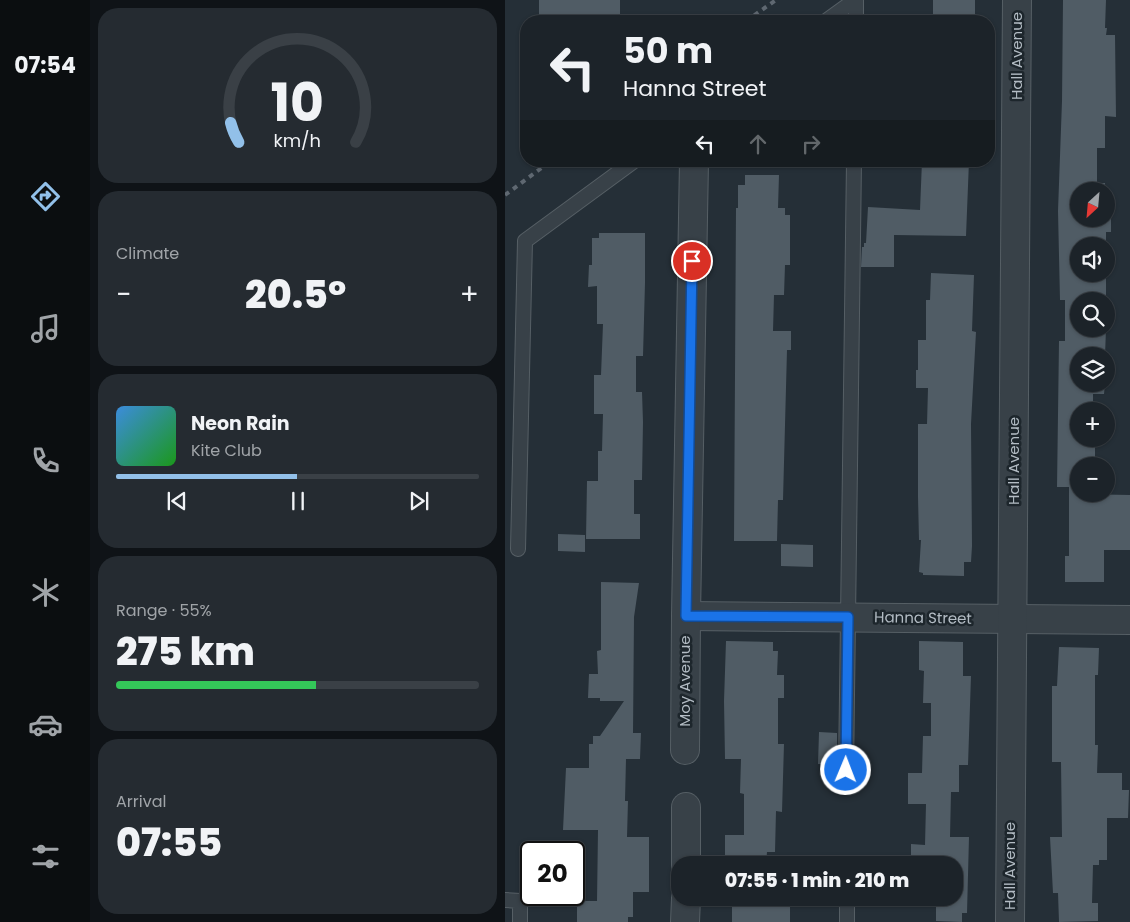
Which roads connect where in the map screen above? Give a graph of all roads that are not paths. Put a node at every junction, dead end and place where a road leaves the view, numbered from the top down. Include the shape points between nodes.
1 (856, 0) edge
2 (1017, 0) edge
3 (835, 15) edge
4 (856, 15) edge
5 (626, 167) edge
6 (694, 167) edge
7 (854, 167) edge
8 (518, 549) dead end
9 (686, 616) junction
10 (848, 617) junction
11 (1012, 619) junction
12 (1130, 620) edge
13 (685, 750) dead end
14 (846, 770) dead end
15 (686, 807) dead end
16 (686, 856) edge
17 (505, 900) edge
18 (685, 906) edge
19 (847, 906) edge
20 (520, 922) edge
21 (685, 922) edge
22 (847, 922) edge
23 (1010, 922) edge

1 - 3 lane
1 - 4 lane
2 - 11 street, Hall Avenue
5 - 8 lane via 525,241
6 - 9 street, Moy Avenue
7 - 10 lane
9 - 10 street, Hanna Street
9 - 13 street, Moy Avenue
10 - 11 street, Hanna Street
10 - 14 lane
11 - 12 street, Hanna Street
11 - 23 street, Hall Avenue
15 - 16 street
17 - 20 lane via 520,900
18 - 21 street
19 - 22 lane

